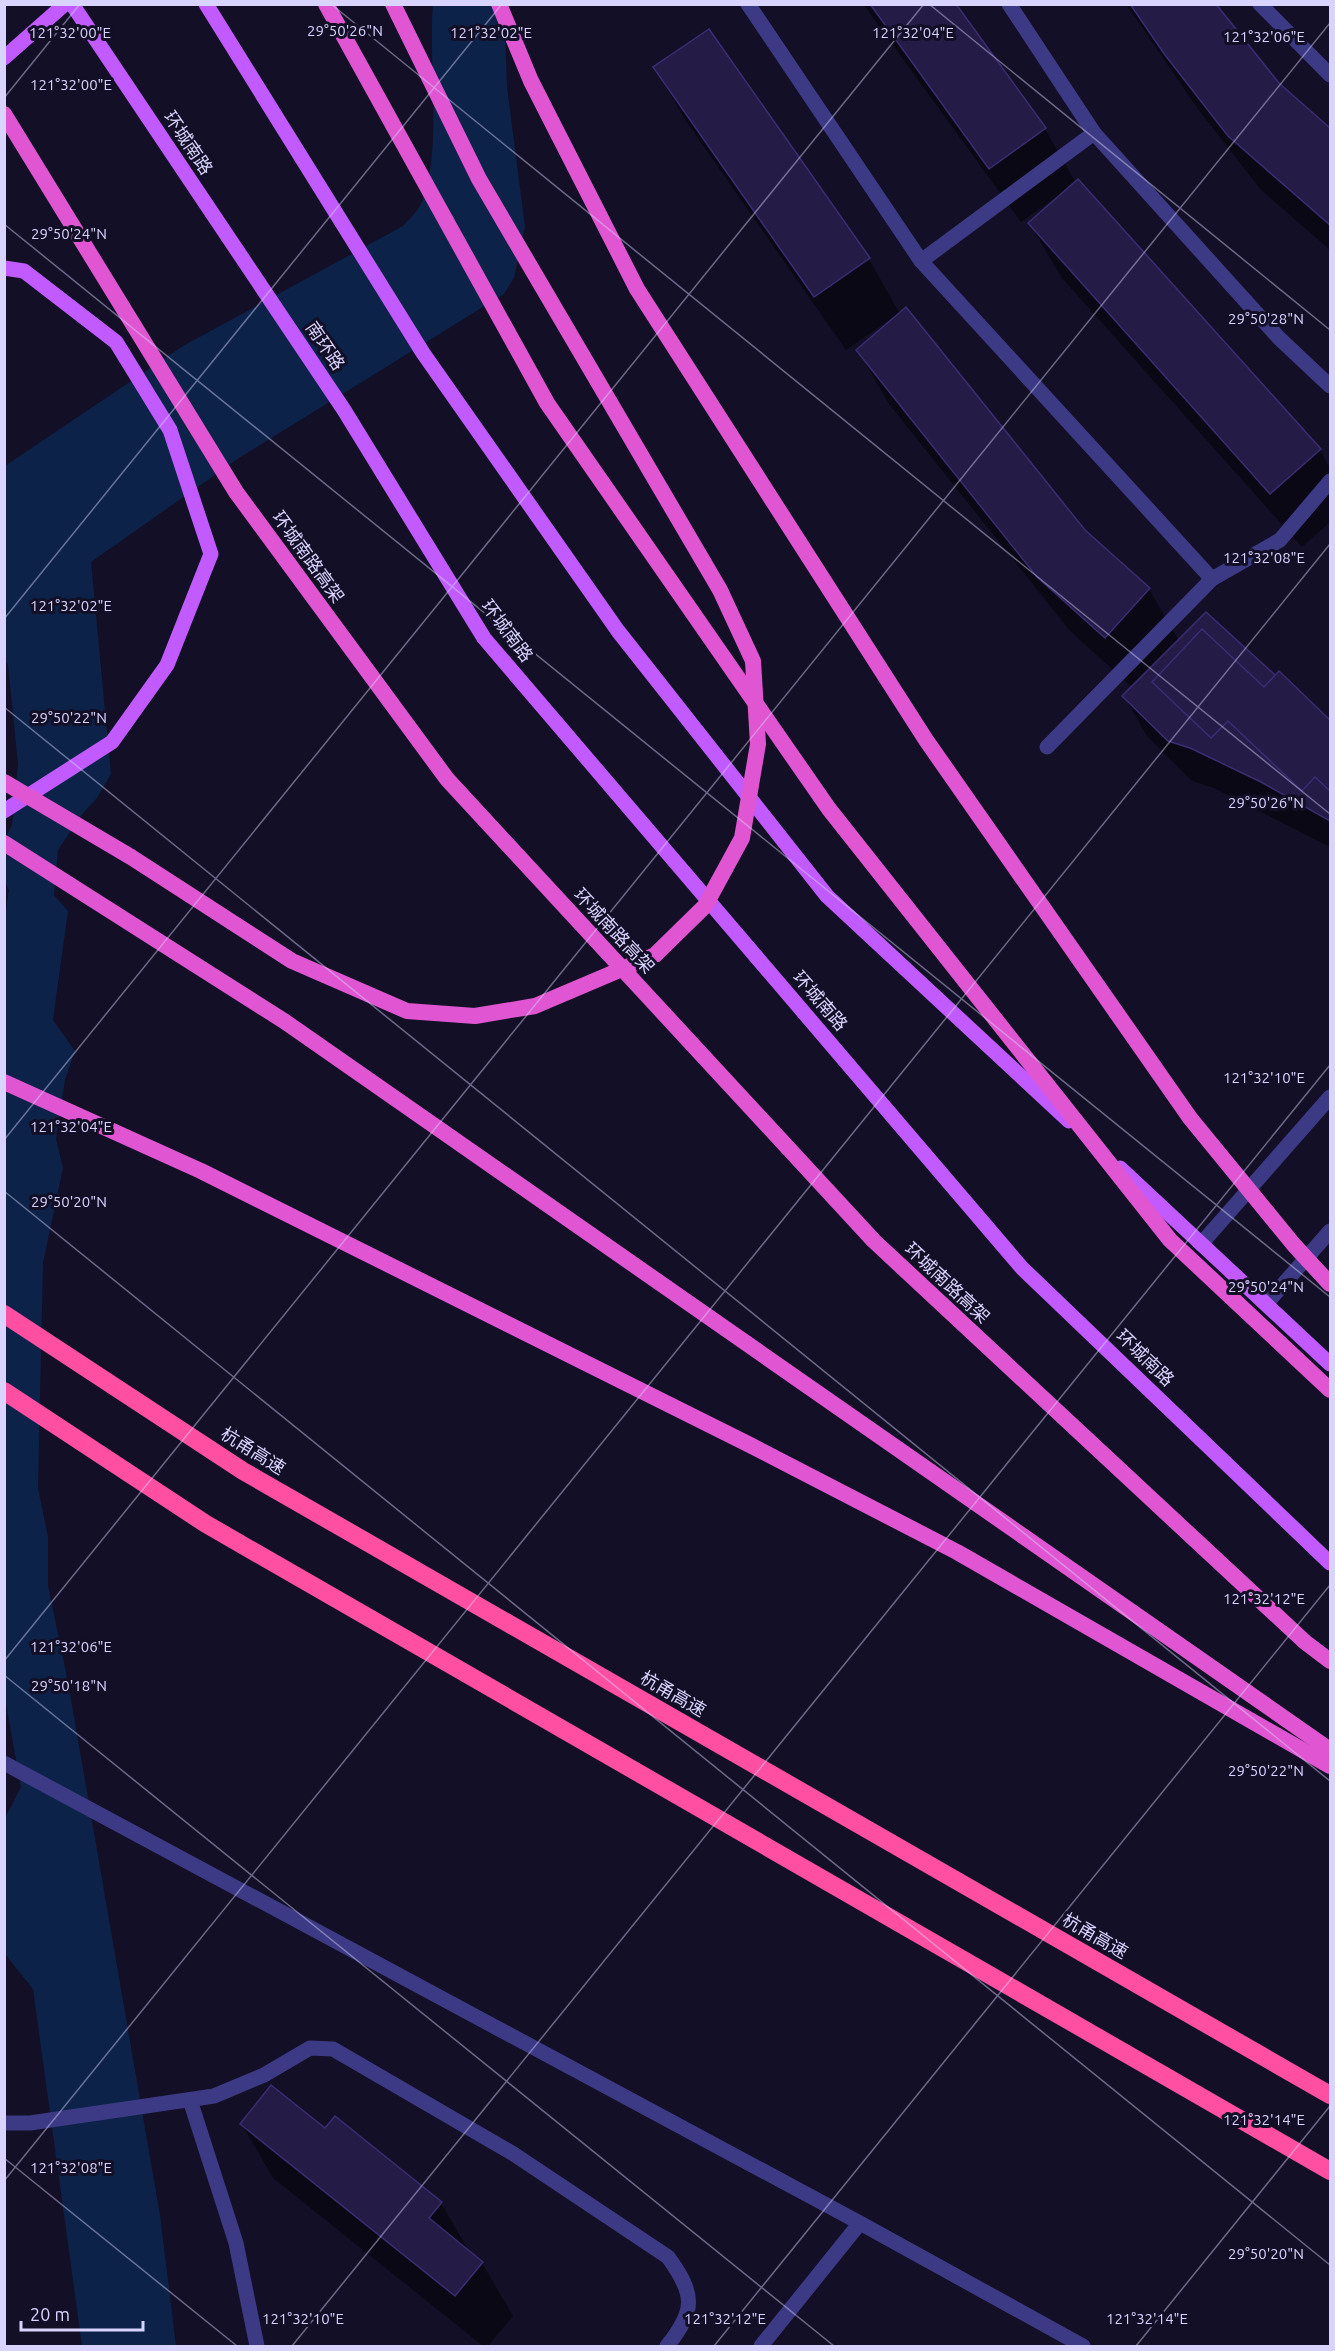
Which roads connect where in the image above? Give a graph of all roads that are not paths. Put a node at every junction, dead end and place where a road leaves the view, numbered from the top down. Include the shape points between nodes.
1 (64, 4) edge
2 (72, 4) edge
3 (206, 4) edge
4 (326, 4) edge
5 (393, 4) edge
6 (499, 4) edge
7 (748, 4) edge
8 (1009, 4) edge
9 (1260, 4) edge
10 (4, 58) edge
11 (1330, 75) edge
12 (4, 114) edge
13 (1095, 133) junction
14 (921, 261) junction
15 (4, 268) edge
16 (273, 304) joint
17 (1330, 386) edge
18 (344, 410) joint
19 (1330, 481) edge
20 (1212, 579) junction
21 (1047, 747) dead end
22 (4, 782) edge
23 (4, 811) edge
24 (4, 843) edge
25 (4, 1082) edge
26 (1330, 1097) edge
27 (1330, 1231) edge
28 (1201, 1244) junction
29 (1330, 1284) edge
30 (1266, 1304) junction
31 (4, 1314) edge
32 (1330, 1364) edge
33 (1330, 1390) edge
34 (4, 1391) edge
35 (1330, 1563) edge
36 (1330, 1661) edge
37 (1330, 1750) edge
38 (4, 1763) edge
39 (1330, 1766) edge
40 (1330, 2095) edge
41 (190, 2100) junction
42 (4, 2123) edge
43 (1330, 2171) edge
44 (860, 2223) junction
45 (257, 2346) edge
46 (667, 2346) edge
47 (761, 2346) edge
48 (1083, 2346) edge

1 - 10 main road
2 - 16 main road, 环城南路
3 - 28 main road via 423,353 618,631 827,896
4 - 33 highway via 547,403 829,809 1170,1240
5 - 22 highway via 479,179 720,590 753,662 758,744 742,838 705,906 655,955 535,1006 475,1016 407,1011 292,961 131,857
6 - 29 highway via 531,81 637,289 926,740 1190,1118
7 - 14 street
8 - 13 street
9 - 11 street
12 - 36 highway, 环城南路高架 via 236,492 447,780 874,1241 1296,1634
13 - 14 street
13 - 17 street via 1279,338
14 - 20 street
15 - 23 main road via 24,271 116,342 170,430 211,554 166,665 112,742
16 - 18 main road, 南环路
18 - 35 main road, 环城南路 via 484,638 1022,1268
19 - 20 street via 1280,540
20 - 21 street
24 - 37 highway via 285,1021
25 - 39 highway via 201,1172 750,1445 957,1552
26 - 28 street
27 - 30 street
28 - 30 main road
30 - 32 main road
31 - 40 highway, 杭甬高速 via 243,1471
34 - 43 highway via 206,1524
38 - 44 street
41 - 42 street via 30,2123
41 - 45 street via 236,2243
41 - 46 street via 214,2096 264,2076 310,2048 333,2049 512,2153 669,2257 685,2281 690,2307
44 - 47 street
44 - 48 street

